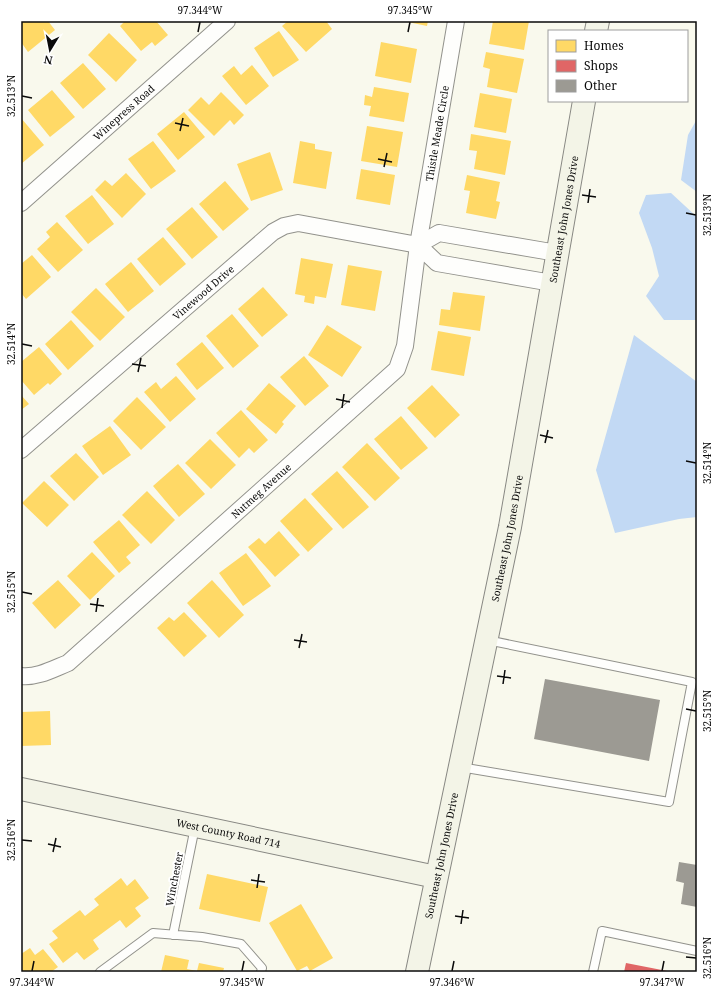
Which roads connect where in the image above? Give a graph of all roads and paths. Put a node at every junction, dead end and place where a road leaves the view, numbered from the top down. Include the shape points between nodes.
1 (227, 21) edge
2 (456, 21) edge
3 (584, 102) edge
4 (21, 203) edge
5 (418, 245) junction
6 (557, 253) junction
7 (552, 283) junction
8 (21, 450) edge
9 (486, 640) junction
10 (21, 676) edge
11 (459, 767) junction
12 (21, 789) edge
13 (195, 826) junction
14 (436, 877) junction
15 (173, 935) junction
16 (697, 951) edge
17 (100, 972) edge
18 (261, 972) edge
19 (417, 972) edge
20 (593, 972) edge

1 - 4 street, Winepress Road
2 - 5 street, Thistle Meade Circle
3 - 6 main road, Southeast John Jones Drive
5 - 6 street via 440,233
5 - 7 street via 437,263
5 - 8 street, Vinewood Drive via 298,223 272,232
5 - 10 street, Nutmeg Avenue via 405,346 397,369 68,663 28,677
6 - 7 main road, Southeast John Jones Drive
7 - 9 main road, Southeast John Jones Drive via 510,527
9 - 11 main road, Southeast John Jones Drive
9 - 11 lane via 692,682 669,802
11 - 14 main road, Southeast John Jones Drive
12 - 13 main road, West County Road 714
13 - 14 main road, West County Road 714
13 - 15 lane, Winchester
14 - 19 main road, Southeast John Jones Drive
15 - 17 lane via 153,933
15 - 18 lane via 241,944 262,968
16 - 20 lane via 602,931

